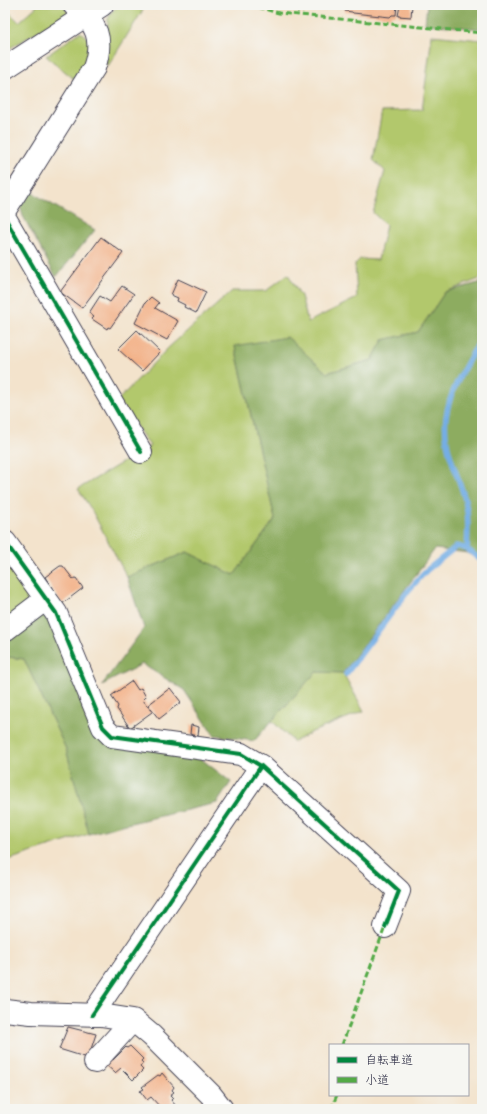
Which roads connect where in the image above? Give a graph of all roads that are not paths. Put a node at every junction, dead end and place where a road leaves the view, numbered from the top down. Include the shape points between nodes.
1 (88, 9) edge
2 (5, 68) edge
3 (5, 210) edge
4 (5, 218) edge
5 (141, 452) dead end
6 (5, 542) edge
7 (46, 599) junction
8 (5, 630) edge
9 (261, 766) junction
10 (385, 927) dead end
11 (5, 1010) edge
12 (92, 1015) junction
13 (133, 1020) junction
14 (95, 1062) dead end
15 (222, 1109) edge

1 - 2 street
1 - 3 street via 98,37 99,54 94,68
4 - 5 street
6 - 7 street
7 - 8 street
7 - 9 street via 56,612 103,727 112,736 241,754
9 - 10 street via 399,890
9 - 12 street
11 - 12 street
12 - 13 street
13 - 14 street
13 - 15 street via 211,1095

